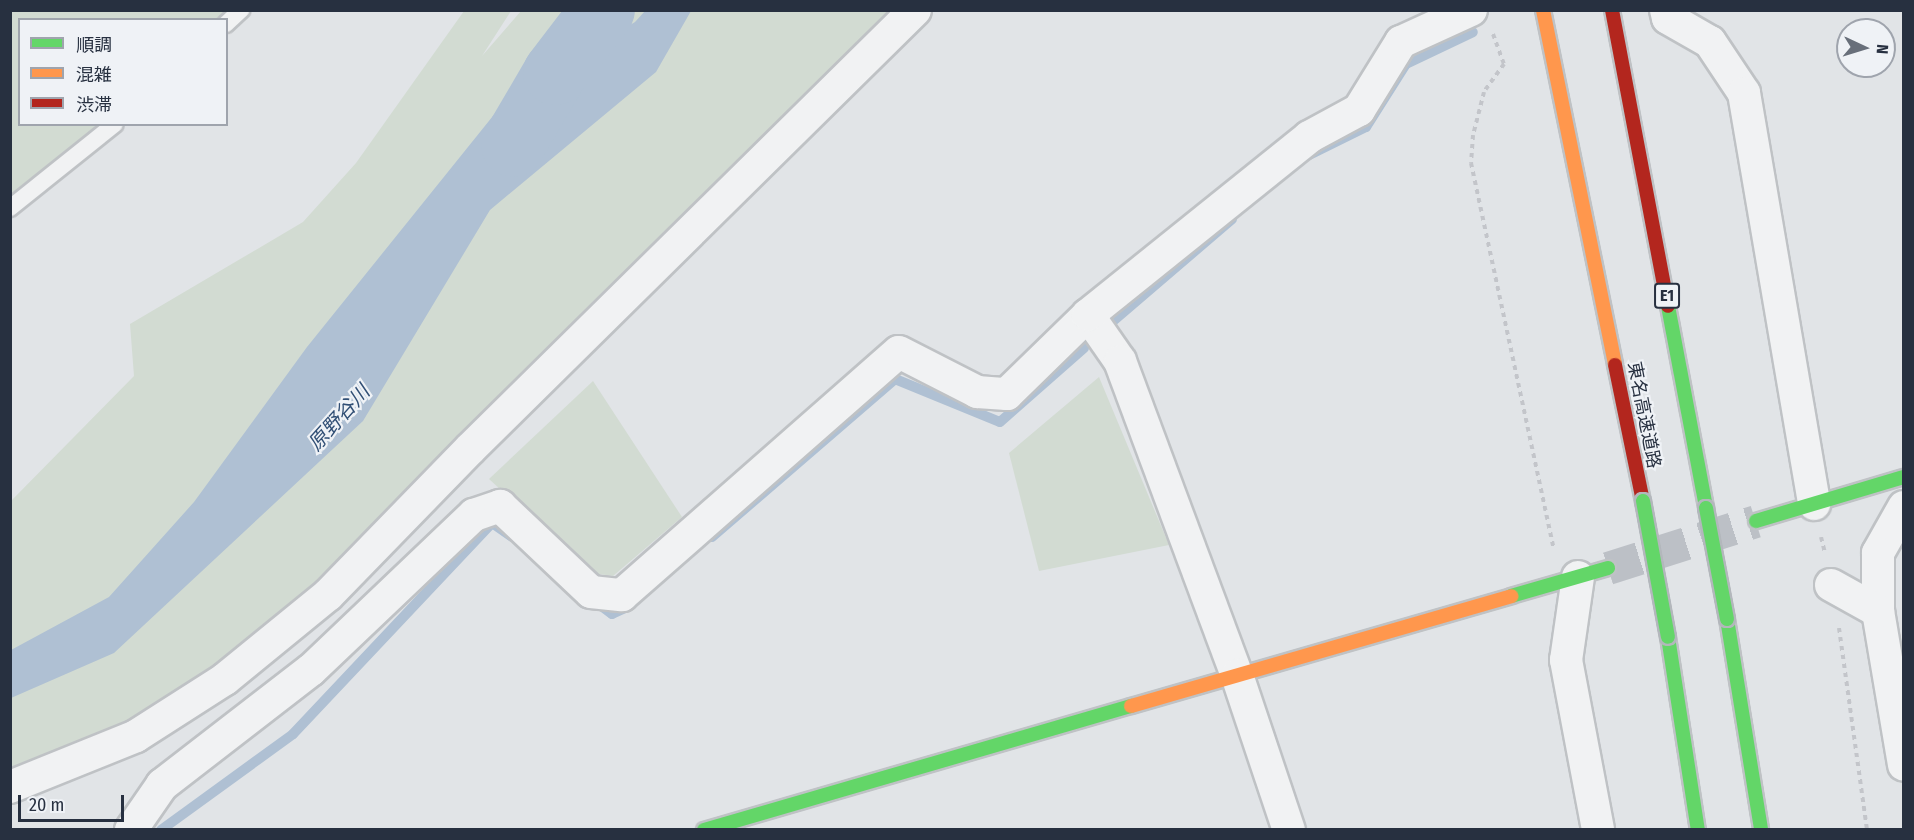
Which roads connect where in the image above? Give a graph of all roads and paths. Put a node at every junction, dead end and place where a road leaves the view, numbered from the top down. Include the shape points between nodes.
1 (242, 10) edge
2 (915, 10) edge
3 (1543, 10) edge
4 (1612, 10) edge
5 (1666, 10) edge
6 (1480, 17) edge
7 (228, 22) edge
8 (112, 126) edge
9 (10, 208) edge
10 (1088, 315) junction
11 (1904, 477) edge
12 (1814, 504) junction
13 (1904, 507) edge
14 (1756, 521) tunnel mouth
15 (1608, 568) tunnel mouth
16 (1570, 579) junction
17 (1832, 585) junction
18 (1878, 611) junction
19 (1237, 675) junction
20 (1904, 765) edge
21 (10, 787) edge
22 (130, 830) edge
23 (704, 830) edge
24 (1289, 830) edge
25 (1598, 830) edge
26 (1698, 830) edge
27 (1761, 830) edge
28 (1867, 830) edge

1 - 7 lane
2 - 21 street via 481,438 328,595 225,679 136,736
3 - 26 main road, 東名高速道路, bridge via 1643,501
4 - 27 main road, E1, bridge via 1727,619
5 - 12 street via 1668,18 1710,42 1744,93
6 - 10 street via 1401,42 1359,110 1309,137
6 - 16 path via 1504,63 1484,92 1471,162
8 - 9 lane
10 - 19 street via 1120,361
10 - 22 street via 1007,394 978,392 899,352 621,595 591,592 500,506 474,515 311,669 162,785
11 - 12 main road
12 - 14 main road
12 - 17 path
13 - 18 street via 1878,553
15 - 16 main road
16 - 19 main road
16 - 25 street via 1566,660
17 - 18 street
17 - 28 path
18 - 20 street
19 - 23 main road
19 - 24 street

